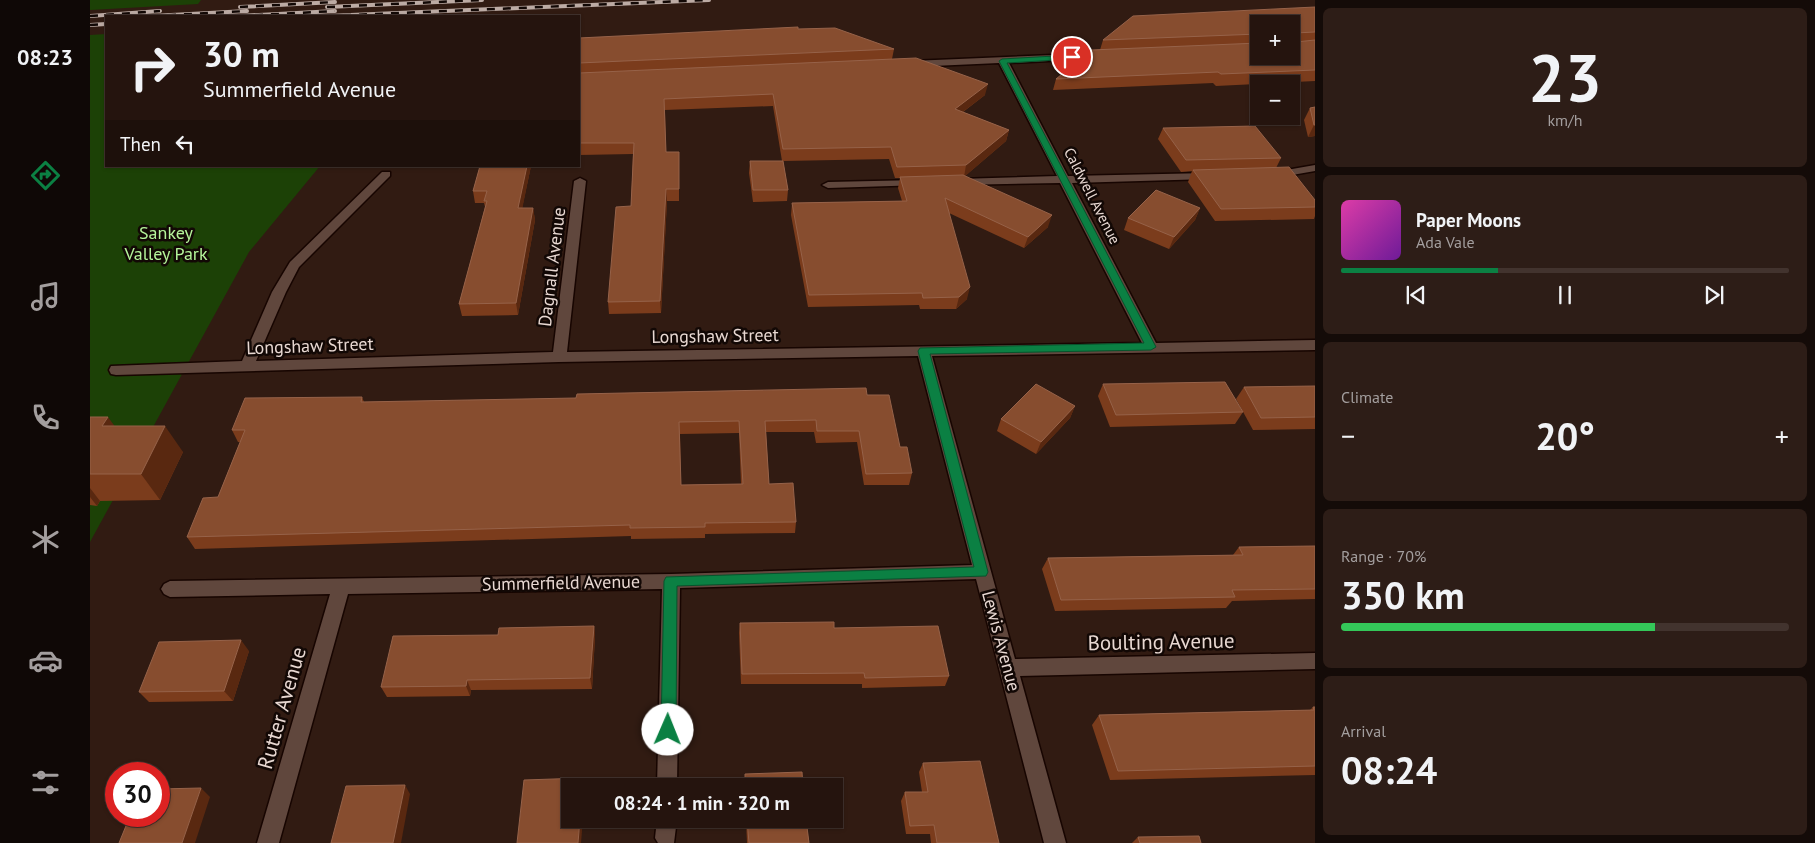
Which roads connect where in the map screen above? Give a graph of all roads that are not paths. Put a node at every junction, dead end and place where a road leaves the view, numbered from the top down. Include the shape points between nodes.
1 (1112, 56) edge
2 (1002, 61) junction
3 (896, 65) edge
4 (1315, 168) edge
5 (386, 174) dead end
6 (1267, 175) edge
7 (1220, 176) edge
8 (1065, 180) junction
9 (580, 182) dead end
10 (828, 185) dead end
11 (1315, 345) edge
12 (1151, 347) junction
13 (924, 351) junction
14 (559, 357) junction
15 (247, 366) junction
16 (116, 370) dead end
17 (982, 572) junction
18 (671, 581) junction
19 (342, 587) junction
20 (170, 589) dead end
21 (1315, 661) edge
22 (1008, 668) junction
23 (667, 778) edge
24 (268, 843) edge
25 (1055, 843) edge

1 - 2 street
2 - 3 street
2 - 8 street, Caldwell Avenue
4 - 6 street
5 - 15 street via 294,265
7 - 8 street
8 - 10 street
8 - 12 street, Caldwell Avenue
9 - 14 street, Dagnall Avenue
11 - 12 street, Longshaw Street
12 - 13 street, Longshaw Street
13 - 14 street, Longshaw Street
13 - 17 street, Lewis Avenue
14 - 15 street, Longshaw Street
15 - 16 street, Longshaw Street
17 - 18 street, Summerfield Avenue
17 - 22 street, Lewis Avenue
18 - 19 street, Summerfield Avenue
18 - 23 street
19 - 20 street, Summerfield Avenue
19 - 24 street, Rutter Avenue
21 - 22 street, Boulting Avenue
22 - 25 street, Lewis Avenue

